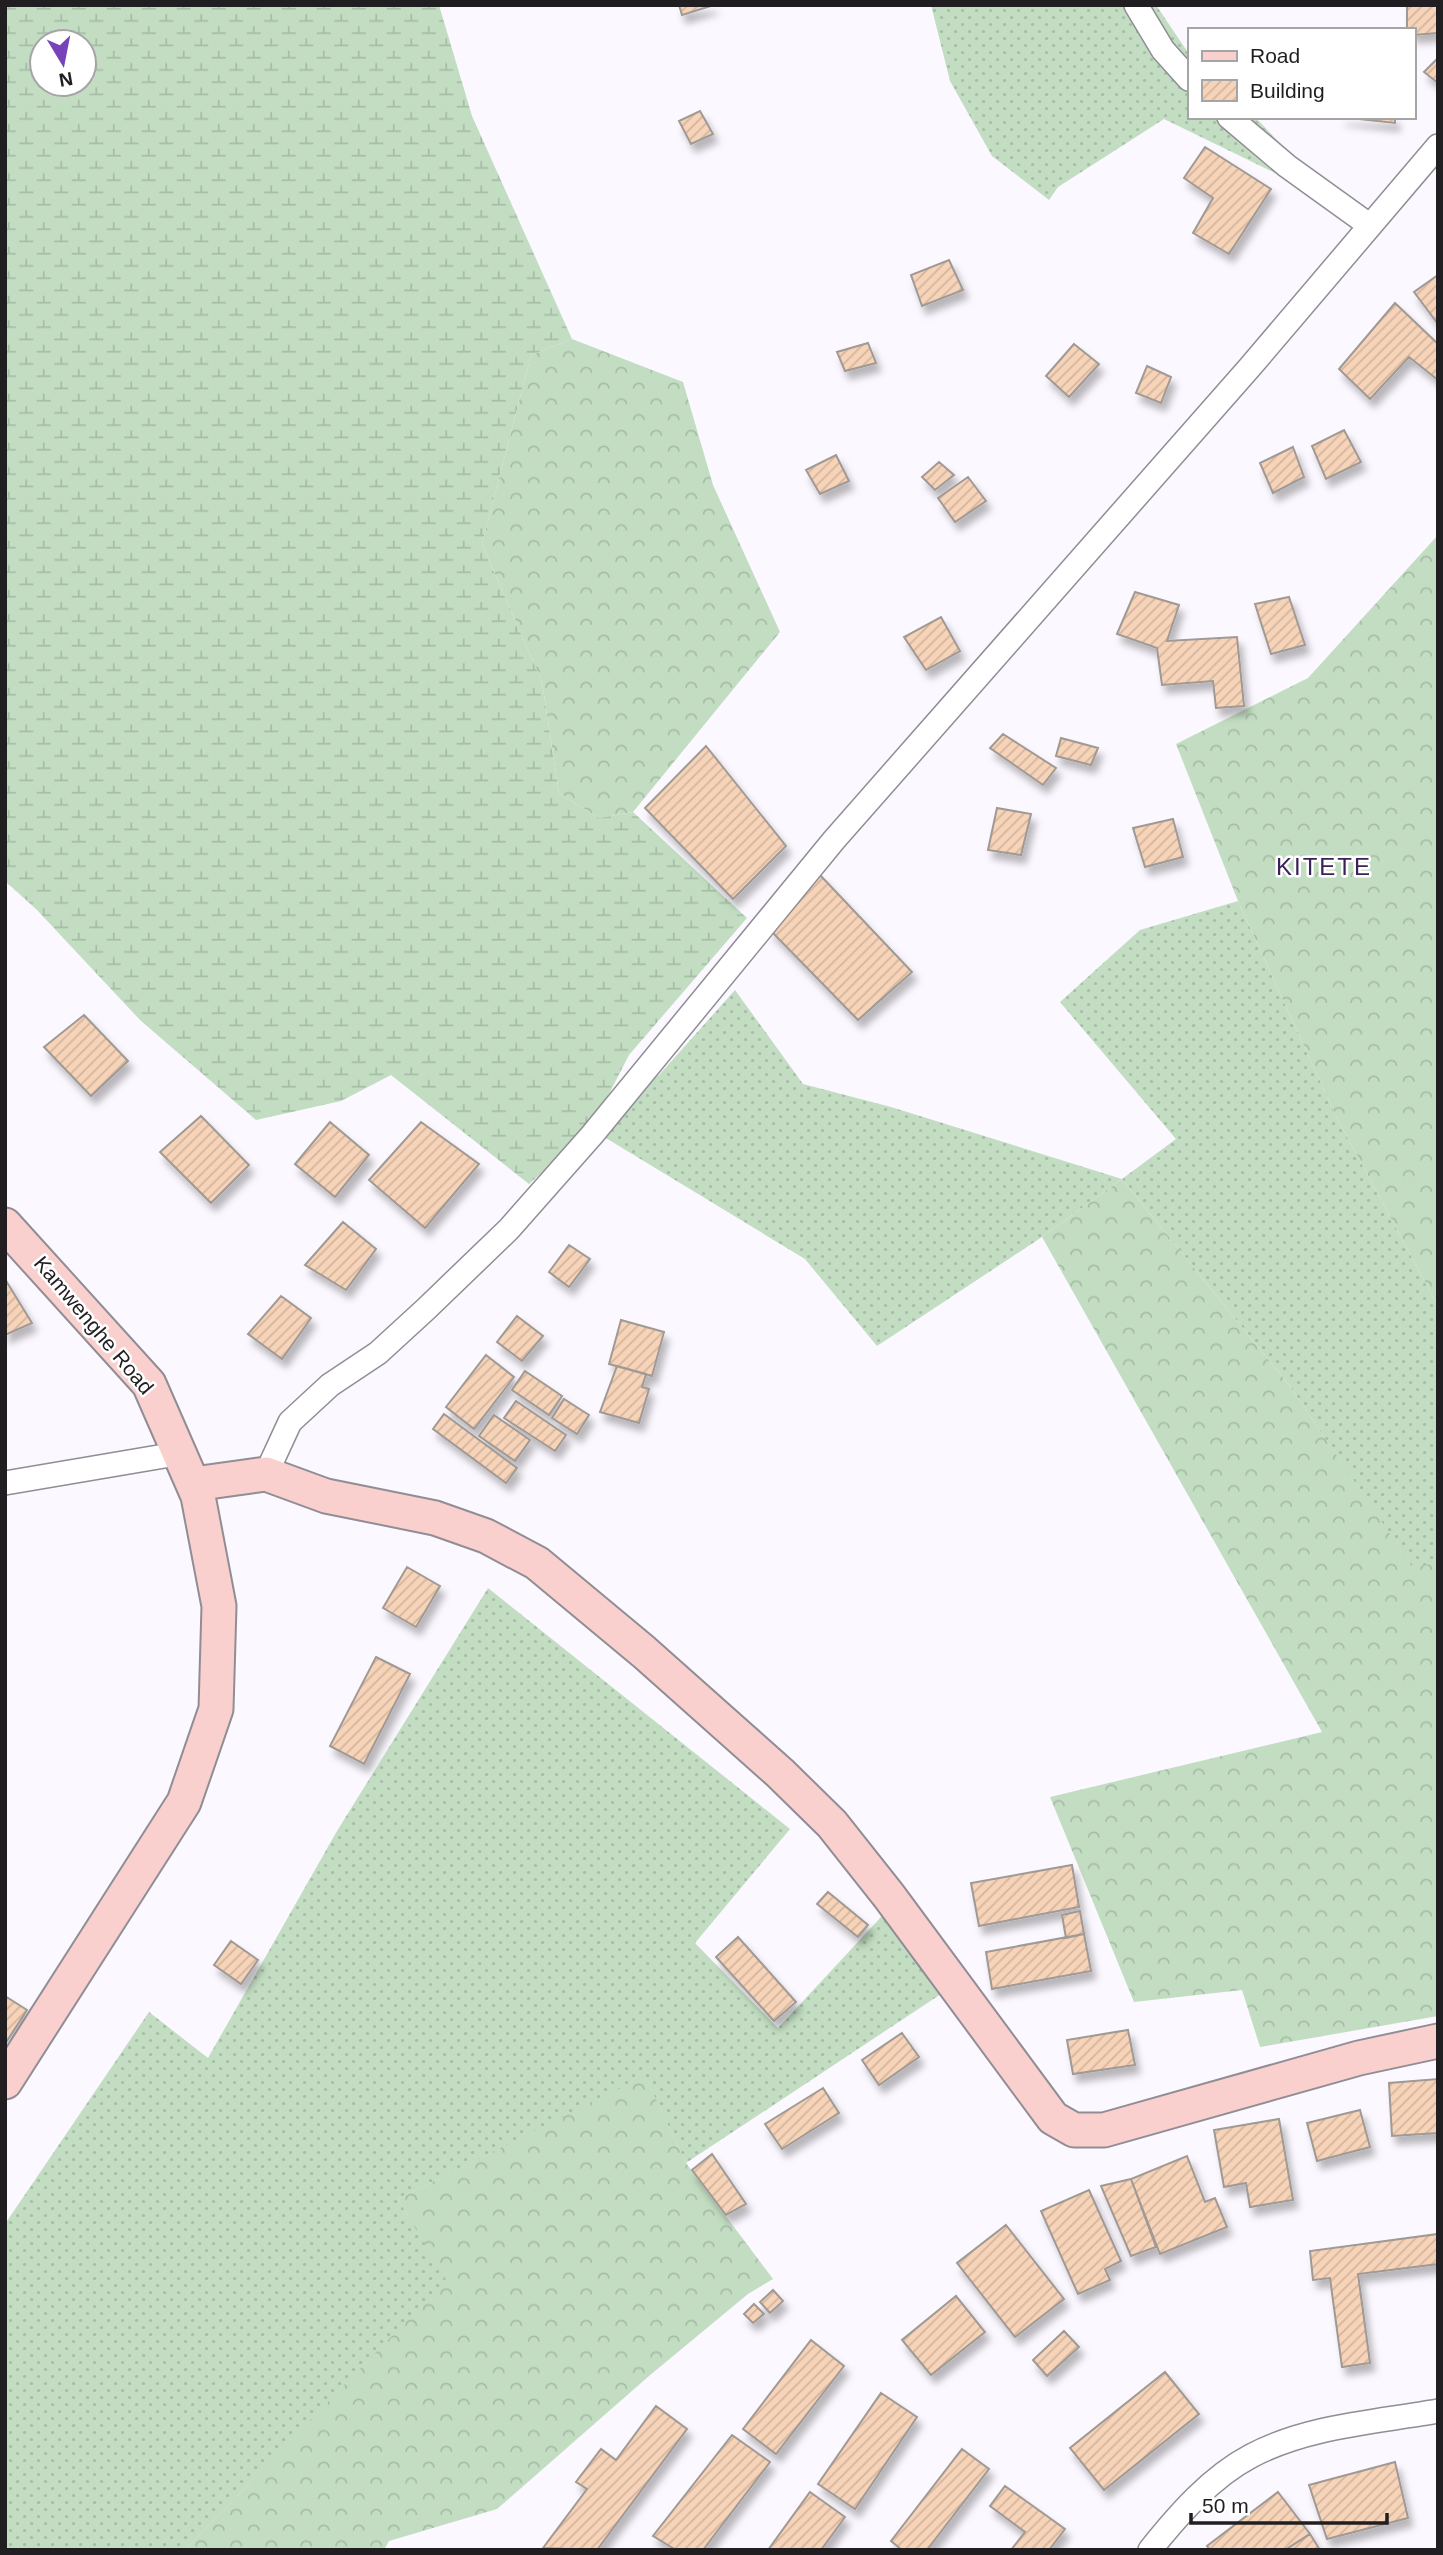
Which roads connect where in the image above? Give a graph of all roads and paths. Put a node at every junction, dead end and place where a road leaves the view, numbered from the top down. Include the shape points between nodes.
1 (1136, 5) edge
2 (1188, 78) edge
3 (1231, 119) edge
4 (1438, 146) edge
5 (1369, 225) junction
6 (5, 1225) edge
7 (267, 1474) junction
8 (193, 1482) junction
9 (5, 1483) edge
10 (1438, 2041) edge
11 (5, 2082) edge
12 (1438, 2411) edge
13 (1150, 2550) edge

1 - 2 street via 1163,50
3 - 5 street
4 - 5 street
5 - 7 street via 834,840 509,1229 378,1353 330,1385 290,1422
6 - 8 street, Kamwenghe Road via 149,1384
7 - 8 street
7 - 10 street via 326,1496 435,1518 486,1536 537,1563 654,1660 824,1816 1065,2128 1104,2130 1359,2058
8 - 9 street
8 - 11 street, Kamwenghe Road via 219,1606 216,1709 184,1802
12 - 13 street via 1312,2434 1253,2455 1197,2497

